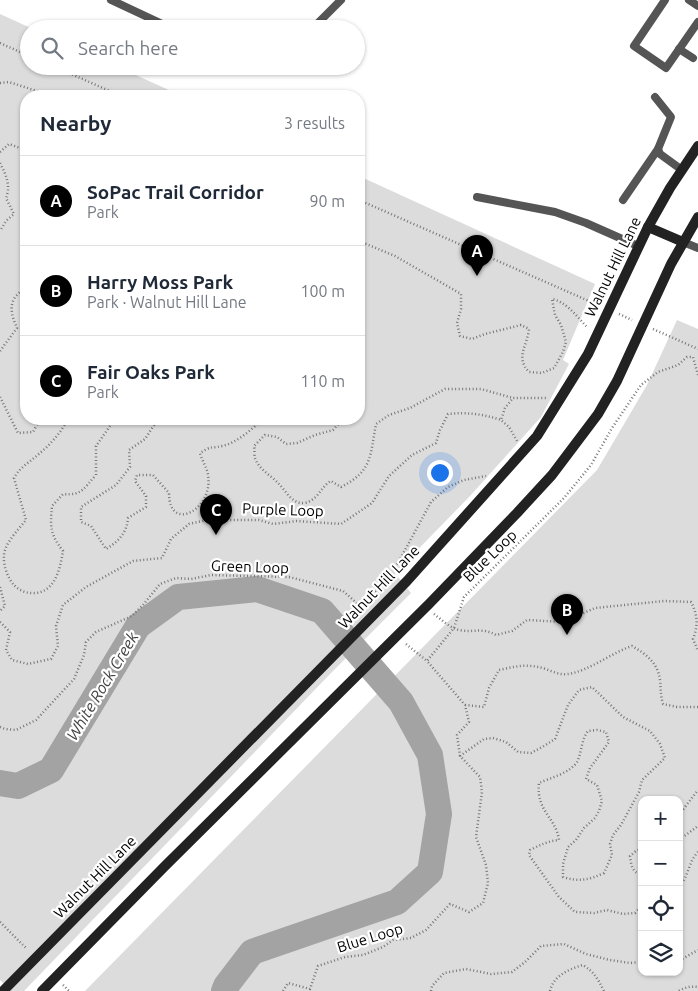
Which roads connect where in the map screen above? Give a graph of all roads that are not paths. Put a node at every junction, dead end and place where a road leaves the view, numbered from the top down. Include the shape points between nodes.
1 (111, 0) edge
2 (341, 0) edge
3 (665, 0) edge
4 (689, 0) edge
5 (698, 6) edge
6 (154, 20) edge
7 (321, 20) edge
8 (698, 22) edge
9 (680, 48) junction
10 (693, 58) dead end
11 (655, 97) dead end
12 (698, 146) edge
13 (658, 149) junction
14 (682, 170) junction
15 (477, 197) dead end
16 (623, 200) dead end
17 (698, 217) edge
18 (648, 227) junction
19 (683, 242) junction
20 (638, 246) junction
21 (698, 248) edge
22 (3, 991) edge
23 (42, 991) edge

1 - 6 lane
2 - 7 lane
3 - 9 lane via 634,46 666,68
4 - 5 lane
8 - 9 lane
9 - 10 lane
11 - 13 lane via 671,117
12 - 14 main road, Walnut Hill Lane
13 - 14 lane
13 - 16 lane
14 - 18 main road, Walnut Hill Lane
15 - 20 lane via 555,212
17 - 19 main road
18 - 19 main road
18 - 20 main road, Walnut Hill Lane
19 - 21 lane
19 - 23 main road via 598,414 523,507
20 - 22 main road, Walnut Hill Lane via 588,354 536,436 407,582

